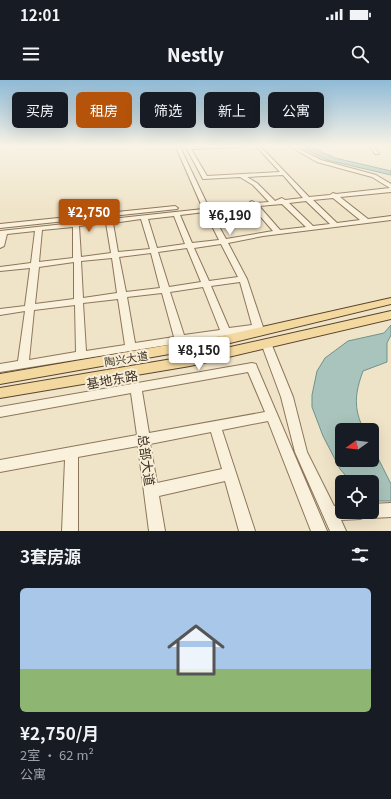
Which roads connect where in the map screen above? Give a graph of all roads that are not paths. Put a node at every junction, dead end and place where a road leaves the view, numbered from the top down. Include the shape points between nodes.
1 (187, 167) edge
2 (199, 167) edge
3 (278, 167) edge
4 (341, 167) edge
5 (284, 173) junction
6 (242, 176) junction
7 (391, 189) edge
8 (328, 192) junction
9 (302, 194) junction
10 (336, 196) junction
11 (278, 197) junction
12 (268, 198) junction
13 (308, 199) junction
14 (248, 200) junction
15 (285, 202) junction
16 (274, 203) junction
17 (255, 205) junction
18 (206, 210) junction
19 (177, 216) junction
20 (391, 218) edge
21 (145, 219) junction
22 (366, 221) junction
23 (110, 223) junction
24 (336, 225) junction
25 (76, 227) junction
26 (311, 228) junction
27 (39, 231) junction
28 (1, 232) edge
29 (278, 232) junction
30 (222, 242) junction
31 (0, 246) edge
32 (190, 246) junction
33 (154, 250) junction
34 (115, 255) junction
35 (77, 260) junction
36 (35, 265) junction
37 (0, 269) edge
38 (243, 279) junction
39 (206, 284) junction
40 (165, 290) junction
41 (122, 296) junction
42 (391, 301) edge
43 (79, 302) junction
44 (30, 308) junction
45 (0, 312) edge
46 (391, 315) edge
47 (226, 332) junction
48 (261, 334) junction
49 (180, 340) junction
50 (132, 348) junction
51 (81, 356) junction
52 (23, 365) junction
53 (0, 368) edge
54 (0, 379) edge
55 (136, 389) junction
56 (0, 393) edge
57 (0, 412) edge
58 (271, 416) junction
59 (215, 426) junction
60 (144, 440) junction
61 (72, 453) junction
62 (0, 466) edge
63 (230, 474) junction
64 (151, 491) junction
65 (391, 510) edge
66 (379, 511) edge
67 (330, 514) junction
68 (335, 514) edge
69 (70, 531) edge
70 (157, 531) edge
71 (247, 531) edge
72 (319, 531) edge
73 (338, 531) edge

1 - 18 street
2 - 6 street via 205,178
3 - 5 street
4 - 7 street via 374,176
5 - 6 street
5 - 9 street
6 - 12 street via 255,184
7 - 8 street via 368,187
7 - 10 street
8 - 9 street
8 - 10 street
9 - 11 street
9 - 13 street
10 - 13 street
10 - 22 street
11 - 12 street
11 - 15 street
12 - 14 street
12 - 16 street
13 - 15 street
13 - 24 street
14 - 17 street
14 - 18 street
15 - 16 street
15 - 26 street
16 - 17 street
17 - 18 street
17 - 29 street
18 - 19 street
18 - 28 street
18 - 30 street
19 - 21 street
19 - 32 street
20 - 22 street
21 - 23 street
21 - 33 street
22 - 24 street
23 - 25 street
23 - 34 street
24 - 26 street
25 - 27 street
25 - 35 street
26 - 29 street
27 - 28 street
27 - 36 street
28 - 31 street
29 - 30 street
30 - 32 street
30 - 38 street
32 - 33 street
32 - 39 street
33 - 34 street
33 - 40 street
34 - 35 street
34 - 41 street
35 - 36 street
35 - 43 street
36 - 37 street
36 - 44 street
38 - 39 street
38 - 48 street
39 - 40 street
39 - 47 street
40 - 41 street
40 - 49 street
41 - 43 street
41 - 50 street
42 - 48 main road, 陶兴大道 via 353,308
43 - 44 street
43 - 51 street
44 - 45 street
44 - 52 street
46 - 48 main road, 陶兴大道
47 - 48 street
47 - 49 street
48 - 54 main road, 陶兴大道
48 - 56 main road, 陶兴大道 via 190,361
48 - 67 street via 287,396 302,452
49 - 50 street
50 - 51 street
51 - 52 street
52 - 53 street
55 - 57 street, 基地东路
55 - 58 street, 基地东路 via 252,367
55 - 60 street, 总部大道
58 - 59 street
58 - 72 street
59 - 60 street
59 - 63 street
60 - 61 street
60 - 64 street, 总部大道
61 - 62 street
61 - 69 street
63 - 64 street
63 - 71 street
64 - 70 street, 总部大道
65 - 66 street
67 - 68 street
67 - 73 street

